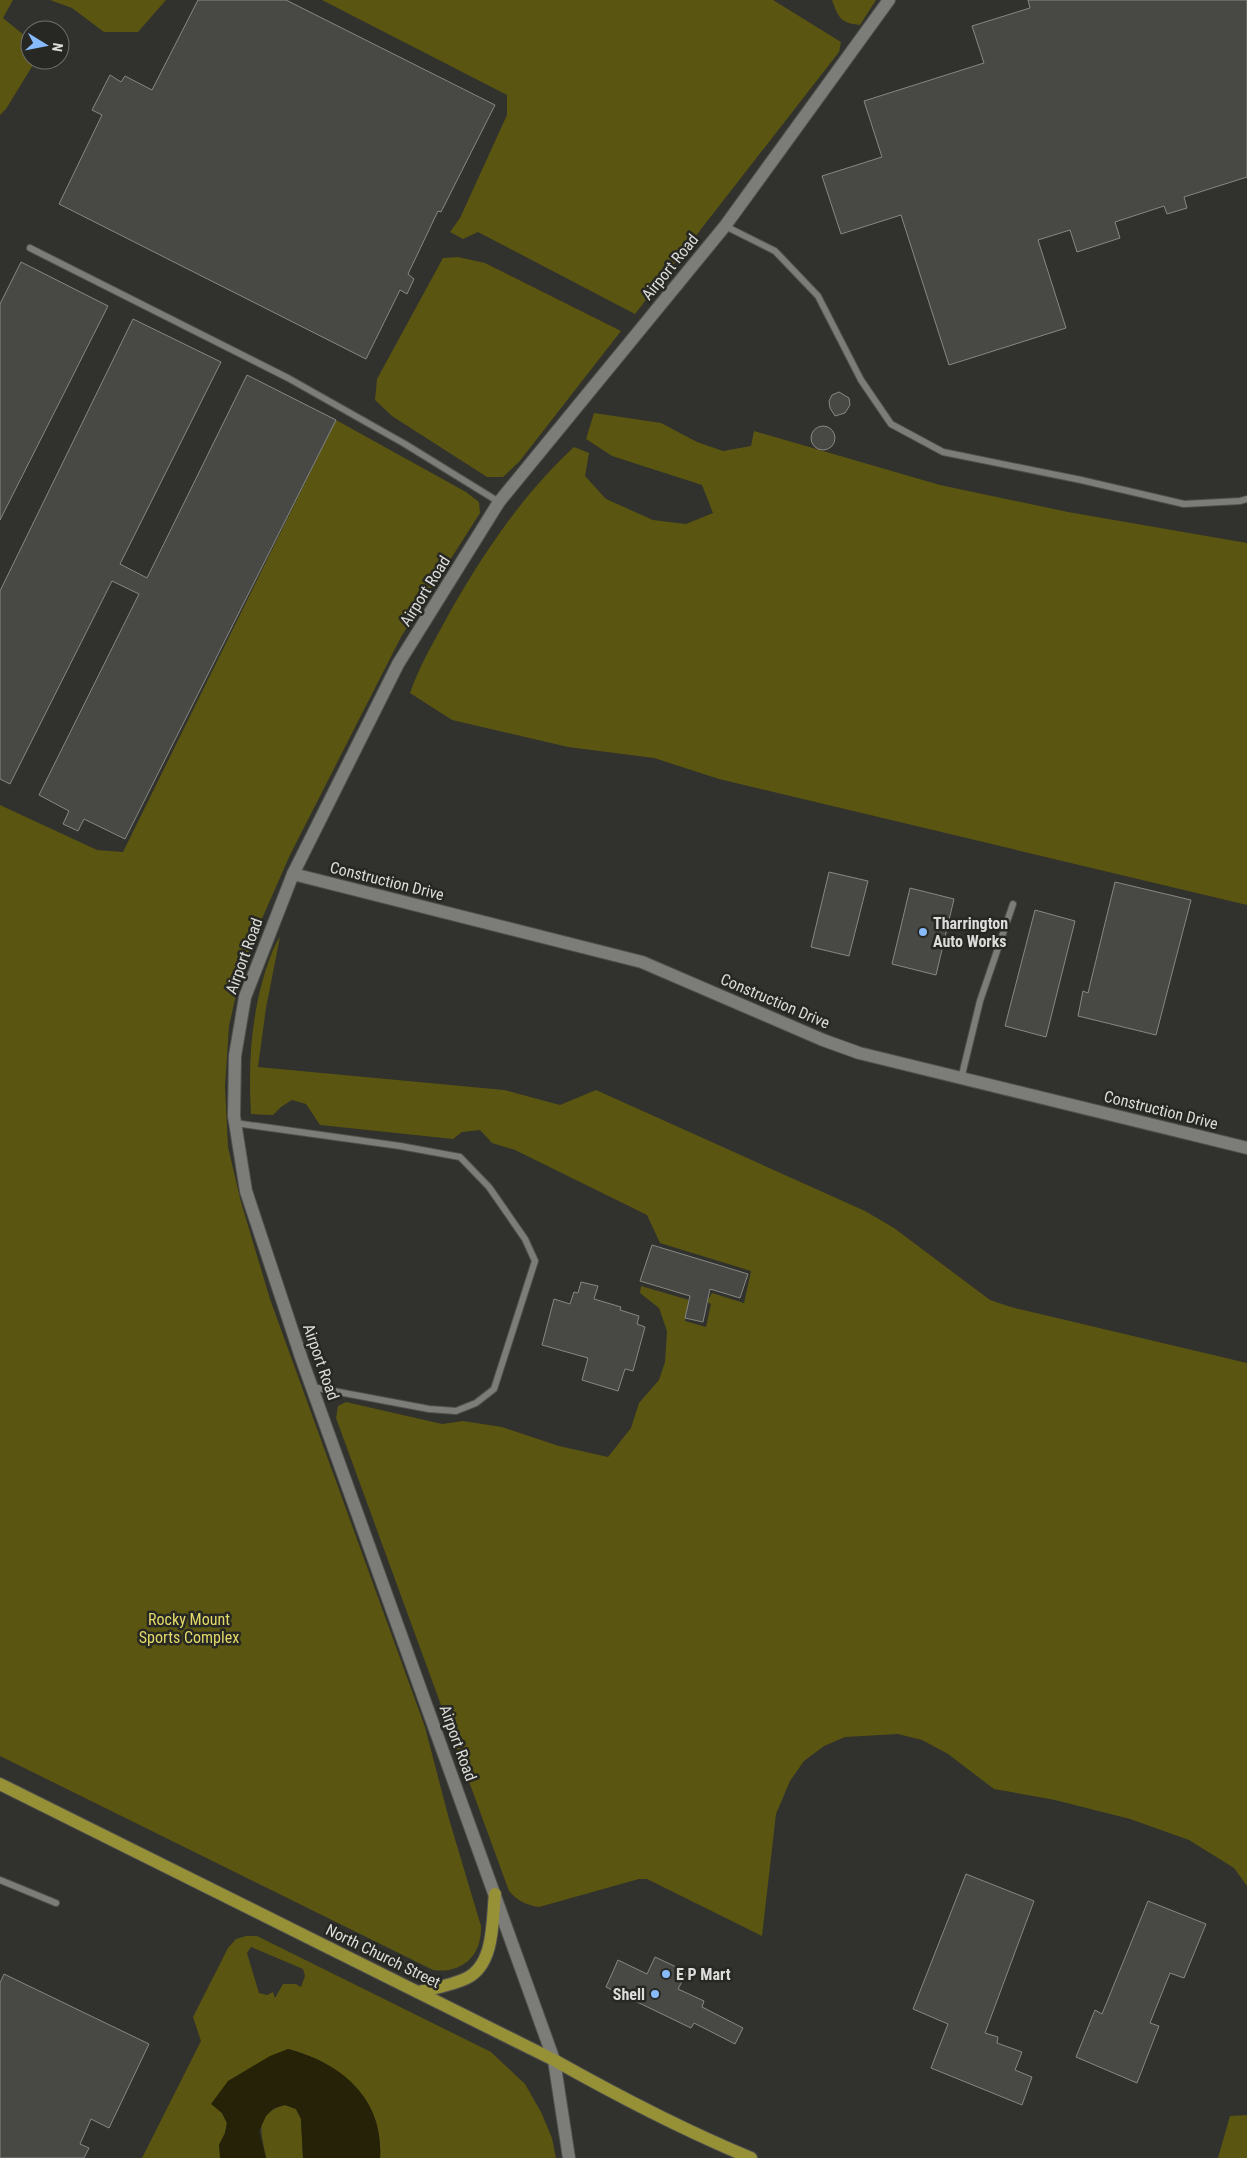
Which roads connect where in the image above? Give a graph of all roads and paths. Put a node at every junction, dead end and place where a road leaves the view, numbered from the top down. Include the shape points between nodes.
1 (889, 0) edge
2 (725, 226) junction
3 (30, 248) dead end
4 (1247, 499) edge
5 (499, 502) junction
6 (293, 874) junction
7 (1013, 904) dead end
8 (961, 1079) junction
9 (235, 1123) junction
10 (1247, 1148) edge
11 (312, 1387) junction
12 (0, 1784) edge
13 (0, 1880) edge
14 (495, 1894) junction
15 (56, 1903) dead end
16 (419, 1992) junction
17 (554, 2060) junction
18 (569, 2158) edge
19 (751, 2158) edge

1 - 2 main road, Airport Road
2 - 4 lane via 775,251 812,289 861,380 890,424 943,452 1184,504
2 - 5 main road, Airport Road
3 - 5 lane via 288,378
5 - 6 main road, Airport Road via 398,664
6 - 8 main road, Construction Drive via 642,962 823,1040 859,1053
6 - 9 main road, Airport Road via 245,997 235,1056
7 - 8 lane via 980,1002
8 - 10 main road, Construction Drive
9 - 11 main road, Airport Road via 246,1191
9 - 11 lane via 460,1157 489,1187 525,1239 535,1260 494,1389 476,1403 456,1411
11 - 14 main road, Airport Road
12 - 16 main road, North Church Street
13 - 15 lane
14 - 16 main road via 488,1949 477,1971 467,1978
14 - 17 main road, Airport Road
16 - 17 main road, North Church Street
17 - 18 main road, Airport Road
17 - 19 main road, North Church Street via 711,2142

